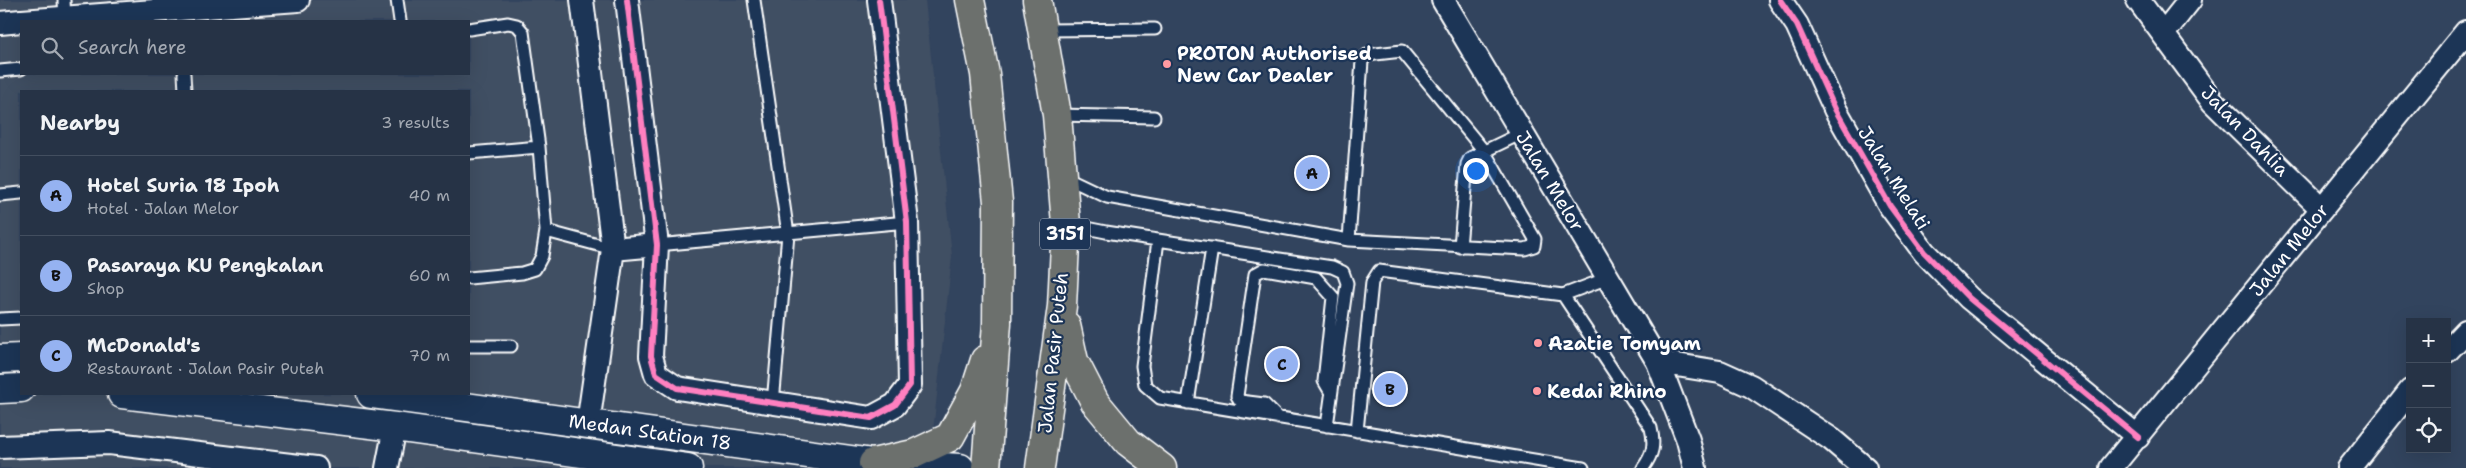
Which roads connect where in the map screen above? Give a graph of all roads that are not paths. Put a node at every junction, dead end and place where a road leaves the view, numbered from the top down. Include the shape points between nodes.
1 (298, 0) edge
2 (396, 0) edge
3 (582, 0) edge
4 (627, 0) edge
5 (754, 0) edge
6 (879, 0) edge
7 (970, 0) edge
8 (980, 0) edge
9 (1037, 0) edge
10 (1443, 0) edge
11 (1780, 0) edge
12 (2138, 0) edge
13 (2190, 0) edge
14 (106, 7) edge
15 (65, 13) edge
16 (27, 20) edge
17 (400, 20) edge
18 (20, 21) edge
19 (0, 23) edge
20 (470, 29) edge
21 (1155, 29) dead end
22 (1044, 30) junction
23 (2466, 32) edge
24 (2163, 34) junction
25 (20, 69) edge
26 (0, 71) edge
27 (985, 74) junction
28 (184, 75) edge
29 (185, 90) edge
30 (1057, 115) junction
31 (1154, 117) dead end
32 (1522, 133) junction
33 (539, 147) junction
34 (1484, 151) junction
35 (470, 153) edge
36 (1061, 175) junction
37 (20, 193) edge
38 (0, 195) edge
39 (2322, 210) junction
40 (907, 222) junction
41 (1066, 224) junction
42 (546, 231) junction
43 (788, 234) junction
44 (1158, 240) junction
45 (1349, 240) junction
46 (657, 245) junction
47 (1460, 247) junction
48 (1212, 248) junction
49 (613, 249) junction
50 (470, 278) edge
51 (1608, 278) junction
52 (1563, 294) junction
53 (1062, 306) junction
54 (20, 318) edge
55 (0, 319) edge
56 (997, 323) junction
57 (2466, 331) edge
58 (470, 345) edge
59 (510, 346) dead end
60 (2451, 347) edge
61 (20, 358) edge
62 (0, 359) edge
63 (1658, 362) junction
64 (20, 388) edge
65 (0, 389) edge
66 (1331, 393) junction
67 (130, 395) edge
68 (377, 395) edge
69 (2406, 395) edge
70 (773, 403) junction
71 (1188, 403) junction
72 (1278, 418) junction
73 (588, 424) junction
74 (1327, 426) junction
75 (395, 427) junction
76 (1357, 431) junction
77 (2138, 437) junction
78 (0, 447) edge
79 (873, 463) junction
80 (1522, 463) edge
81 (316, 468) edge
82 (387, 468) edge
83 (688, 468) edge
84 (960, 468) edge
85 (986, 468) edge
86 (1040, 468) edge
87 (1162, 468) edge
88 (1583, 468) edge
89 (1642, 468) edge
90 (1695, 468) edge
91 (1865, 468) edge
92 (2111, 468) edge
93 (2349, 468) edge

1 - 14 street
2 - 17 lane
3 - 49 street
4 - 46 street
5 - 43 lane
6 - 40 street
7 - 27 main road
8 - 27 main road
9 - 22 main road, Jalan Pasir Puteh / 3151
10 - 32 street, Jalan Melor
11 - 77 street, Jalan Melati via 1797,25 1835,109 1890,206 1924,252 1969,298
12 - 24 street, Jalan Dahlia
13 - 24 street
14 - 15 street
15 - 16 street
18 - 19 street
20 - 33 lane via 508,23 517,25 523,32
21 - 22 lane
22 - 30 main road, Jalan Pasir Puteh / 3151
23 - 39 street, Jalan Melor
24 - 39 street, Jalan Dahlia via 2212,102
25 - 26 lane
27 - 56 main road via 998,202
28 - 29 lane
30 - 31 lane
30 - 36 main road, Jalan Pasir Puteh / 3151
32 - 34 lane
32 - 51 street, Jalan Melor
33 - 35 lane
33 - 42 lane
34 - 45 lane via 1404,52 1367,56 1362,61
34 - 47 lane via 1473,155 1467,164
34 - 47 lane via 1535,239 1534,246 1525,250
36 - 41 main road, Jalan Pasir Puteh / 3151
36 - 45 lane via 1107,197
37 - 38 lane
39 - 77 street, Jalan Melor
40 - 43 lane
40 - 70 street via 910,385 895,405 871,418
41 - 44 lane
41 - 53 main road, Jalan Pasir Puteh / 3151
42 - 49 lane
42 - 50 lane via 542,256 535,269
43 - 46 lane
43 - 70 lane
44 - 48 lane
44 - 71 lane via 1142,366 1145,384 1160,398
45 - 47 lane
46 - 49 street
46 - 70 street via 651,356 656,374 677,388
48 - 66 lane via 1332,267 1343,272 1347,283
48 - 71 lane
49 - 73 street
51 - 52 lane
51 - 63 street, Jalan Melor
52 - 76 lane via 1379,271 1372,282
52 - 89 lane via 1651,428 1654,444 1650,458
53 - 86 main road, Jalan Pasir Puteh / 3151
53 - 87 main road via 1074,361 1095,402 1128,442
54 - 55 lane
56 - 79 main road via 975,391 950,437 914,454
56 - 85 main road
57 - 60 street
58 - 59 lane
61 - 62 street
63 - 90 street, Jalan Melor via 1688,440
63 - 91 street via 1720,372 1751,386 1831,440
64 - 65 street
66 - 72 lane via 1324,380 1333,297 1316,278 1264,269 1256,274 1237,396 1240,401 1264,404
66 - 74 lane
67 - 75 street, Medan Station 18
68 - 73 street, Medan Station 18
69 - 93 street
71 - 72 lane
72 - 74 lane
73 - 79 street, Medan Station 18
74 - 76 lane
75 - 82 street
75 - 83 street, Medan Station 18
76 - 80 lane
77 - 92 street, Jalan Melor
78 - 81 street via 109,443
79 - 84 street, Medan Station 18
80 - 88 lane

